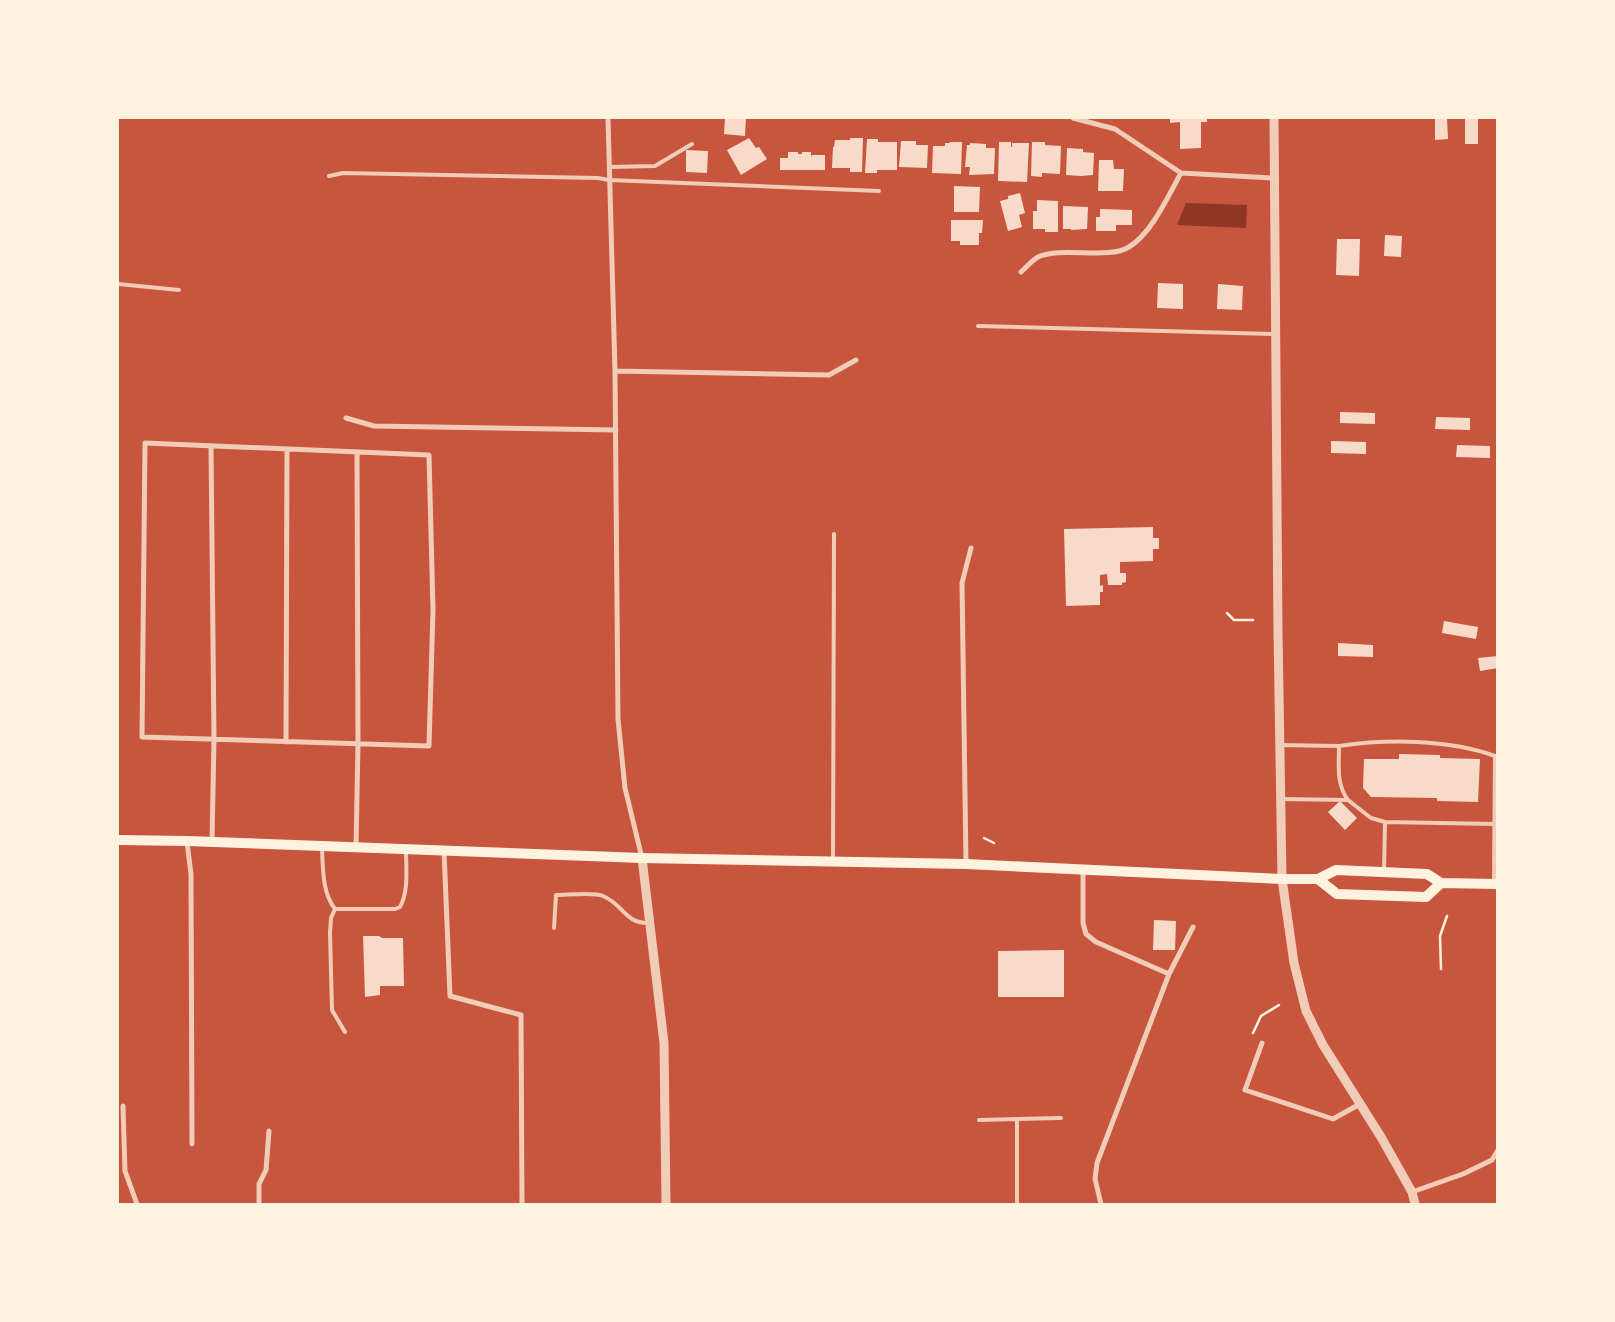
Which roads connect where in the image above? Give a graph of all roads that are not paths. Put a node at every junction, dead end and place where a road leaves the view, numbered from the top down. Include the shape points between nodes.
1 (608, 118) edge
2 (1073, 118) edge
3 (1274, 118) edge
4 (692, 144) dead end
5 (609, 167) junction
6 (1181, 173) junction
7 (329, 176) dead end
8 (1274, 178) junction
9 (609, 180) junction
10 (879, 191) dead end
11 (1021, 272) dead end
12 (118, 284) edge
13 (179, 290) dead end
14 (978, 326) dead end
15 (1276, 334) junction
16 (856, 360) dead end
17 (615, 371) junction
18 (346, 418) dead end
19 (616, 430) junction
20 (211, 446) junction
21 (287, 449) junction
22 (357, 452) junction
23 (834, 534) dead end
24 (971, 548) dead end
25 (214, 739) junction
26 (286, 742) junction
27 (358, 744) junction
28 (1279, 745) junction
29 (1339, 746) junction
30 (1496, 756) edge
31 (1280, 799) junction
32 (1348, 800) junction
33 (1384, 822) junction
34 (1495, 824) junction
35 (118, 840) edge
36 (187, 841) junction
37 (212, 842) junction
38 (1496, 842) edge
39 (322, 846) junction
40 (356, 847) junction
41 (406, 848) junction
42 (444, 850) junction
43 (642, 858) junction
44 (833, 861) junction
45 (966, 864) junction
46 (1083, 870) junction
47 (1384, 873) junction
48 (1282, 879) junction
49 (1318, 879) junction
50 (1440, 882) junction
51 (1496, 884) edge
52 (335, 909) junction
53 (650, 923) junction
54 (1193, 927) dead end
55 (554, 928) dead end
56 (1169, 974) junction
57 (345, 1032) dead end
58 (1262, 1043) dead end
59 (1360, 1104) junction
60 (123, 1106) dead end
61 (1061, 1118) dead end
62 (1017, 1119) junction
63 (978, 1120) dead end
64 (269, 1131) dead end
65 (192, 1144) dead end
66 (1498, 1150) edge
67 (1495, 1161) edge
68 (1412, 1192) junction
69 (137, 1204) edge
70 (259, 1204) edge
71 (522, 1204) edge
72 (666, 1204) edge
73 (1017, 1204) edge
74 (1101, 1204) edge
75 (1415, 1204) edge

1 - 5 street
2 - 6 street via 1115,129
3 - 8 street
4 - 5 lane via 655,166
5 - 9 street
6 - 8 street
6 - 11 street via 1156,217 1139,240 1127,249 1054,253 1037,258
7 - 9 lane via 343,173 418,173
8 - 15 street
9 - 10 lane
9 - 17 street
12 - 13 lane
14 - 15 lane
15 - 28 street
16 - 17 street via 829,376
17 - 19 street
18 - 19 street via 374,426
19 - 43 street via 618,719 625,788
20 - 21 street
20 - 25 street
20 - 25 street via 145,443 142,737
21 - 22 street
21 - 26 street
22 - 27 street
22 - 27 street via 429,455 433,610 429,746
23 - 44 lane
24 - 45 street via 962,582
25 - 26 street
25 - 37 street
26 - 27 street
27 - 40 street
28 - 29 lane
28 - 31 street
29 - 30 lane via 1368,742 1433,744
29 - 32 lane via 1339,777 1342,792
30 - 34 lane
31 - 32 lane
31 - 48 street
32 - 33 lane via 1371,818
33 - 34 lane
33 - 47 lane
34 - 38 lane
35 - 36 main road
36 - 37 main road
36 - 65 street via 191,874
37 - 39 main road
38 - 51 lane
39 - 40 main road
39 - 52 lane via 323,877
40 - 41 main road
41 - 42 main road
41 - 52 lane via 406,879 400,907
42 - 43 main road
42 - 71 street via 450,996 521,1015
43 - 44 main road
43 - 53 street
44 - 45 main road
45 - 46 main road
46 - 48 main road
46 - 56 street via 1086,934 1096,942
47 - 49 main road via 1336,870
47 - 50 main road via 1427,874
48 - 49 main road
48 - 59 street via 1294,963 1306,1011
49 - 50 main road via 1337,894 1426,897
50 - 51 main road
52 - 57 lane via 330,918 332,1010
53 - 55 lane via 640,923 628,917 614,902 601,895 556,895
53 - 72 street via 664,1044
54 - 56 street
56 - 74 street via 1097,1163 1095,1179
58 - 59 street via 1245,1090 1333,1119
59 - 68 street
60 - 69 street via 125,1171
61 - 62 lane
62 - 63 lane
62 - 73 lane
64 - 70 street
66 - 67 street
67 - 68 street
68 - 75 street

